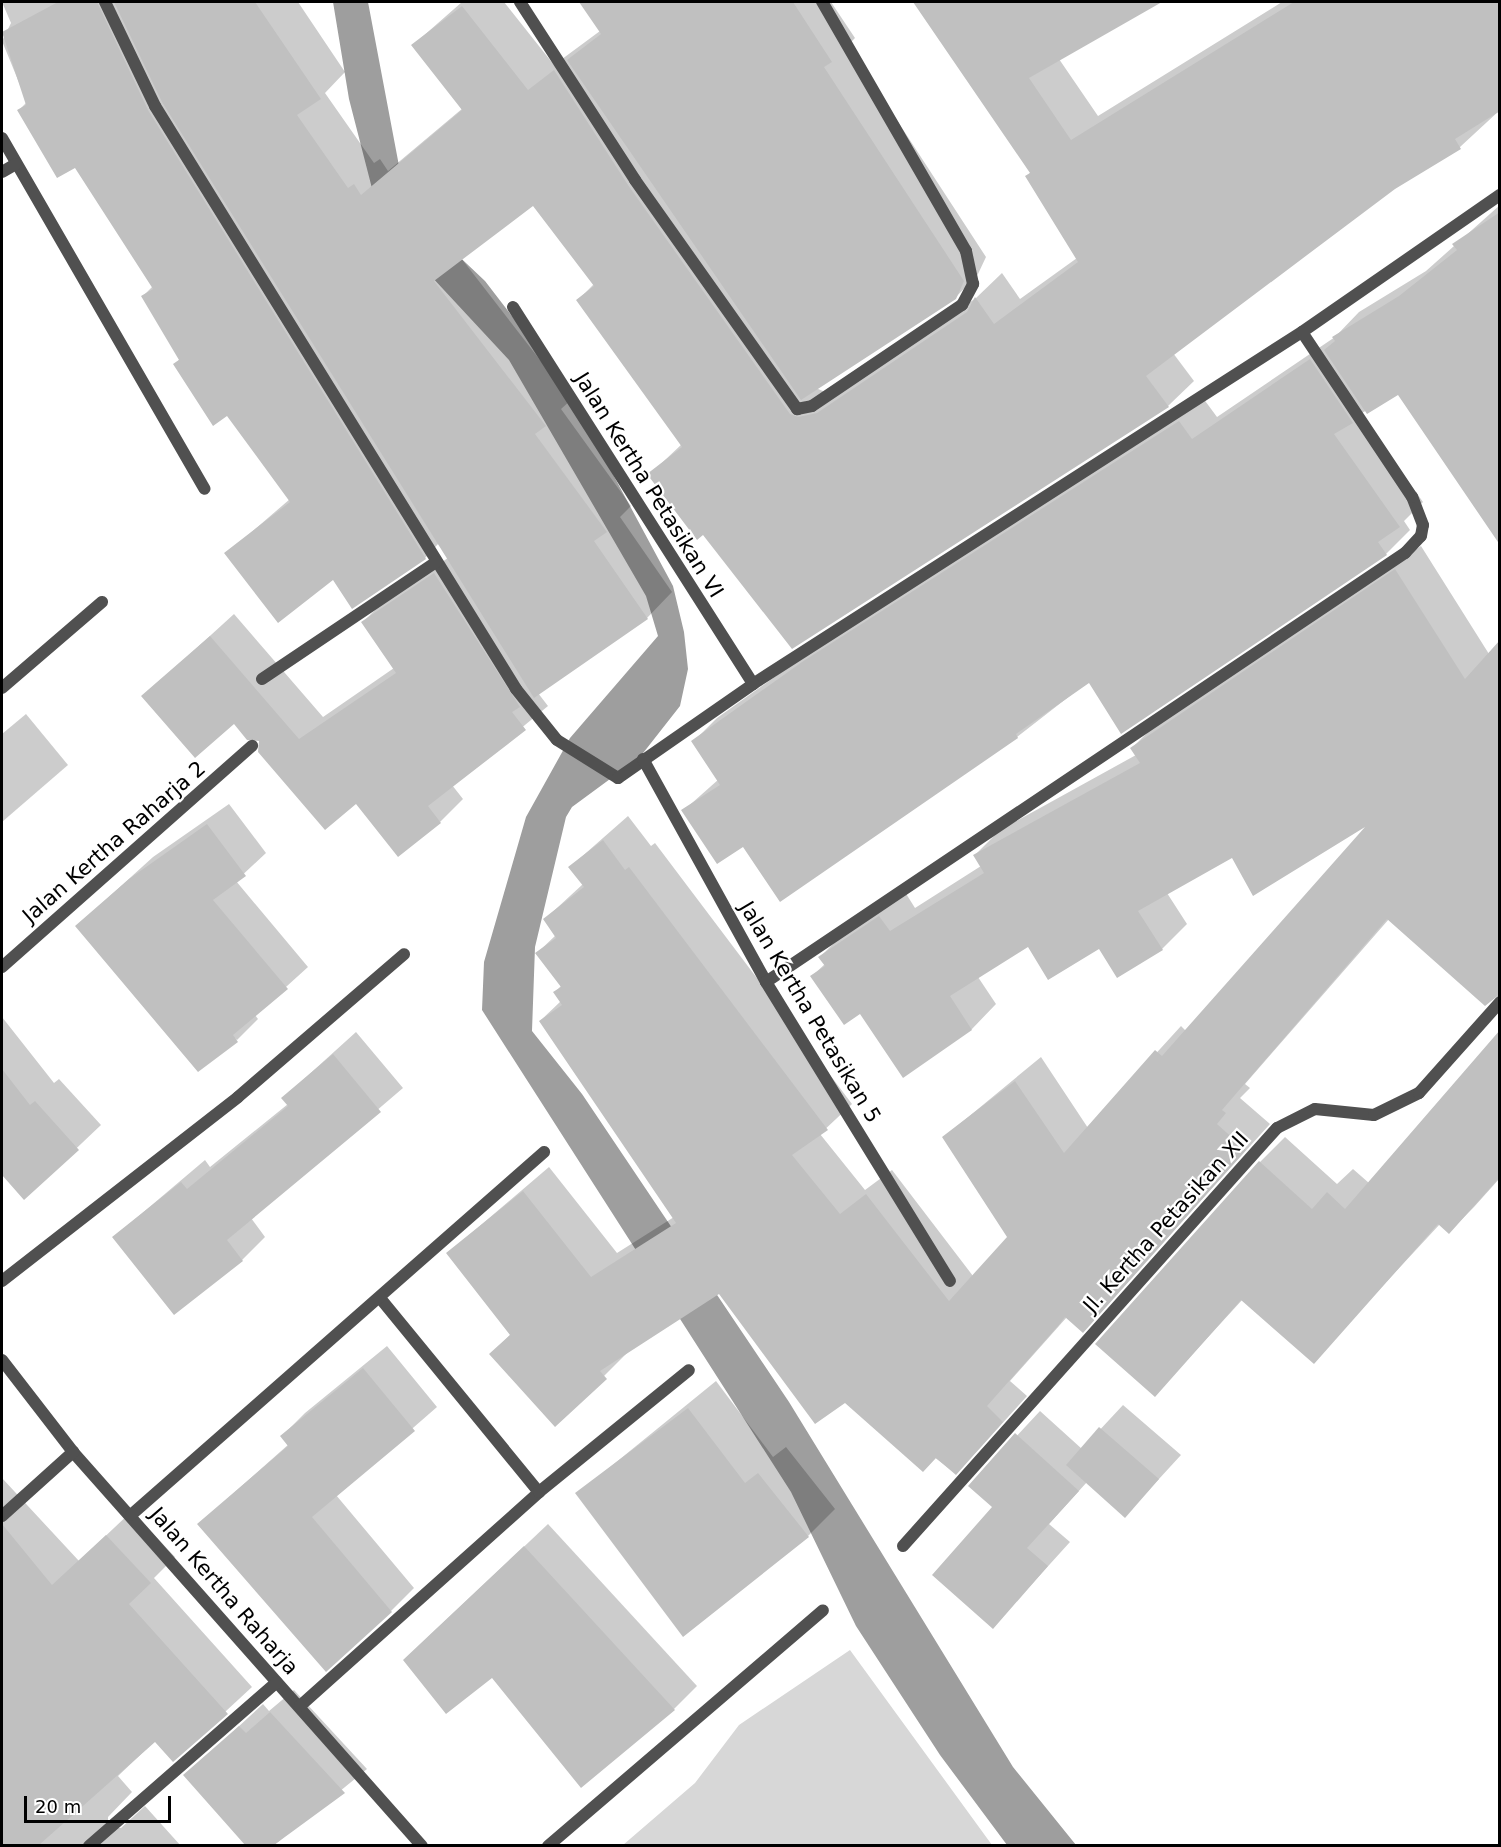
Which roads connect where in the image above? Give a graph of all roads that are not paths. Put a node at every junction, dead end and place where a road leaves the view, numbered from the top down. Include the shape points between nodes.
1 (105, 2) edge
2 (520, 2) edge
3 (822, 2) edge
4 (2, 138) edge
5 (16, 164) junction
6 (2, 172) edge
7 (1500, 195) edge
8 (513, 307) dead end
9 (1302, 332) junction
10 (205, 489) dead end
11 (436, 562) junction
12 (102, 602) dead end
13 (262, 679) dead end
14 (753, 684) junction
15 (2, 688) edge
16 (252, 746) dead end
17 (644, 759) junction
18 (404, 954) dead end
19 (2, 967) edge
20 (766, 982) junction
21 (1500, 1002) edge
22 (544, 1152) dead end
23 (2, 1281) edge
24 (950, 1281) dead end
25 (380, 1298) junction
26 (2, 1360) edge
27 (688, 1370) dead end
28 (73, 1452) junction
29 (539, 1492) junction
30 (131, 1515) junction
31 (2, 1516) edge
32 (903, 1546) dead end
33 (823, 1610) dead end
34 (277, 1682) junction
35 (300, 1706) junction
36 (89, 1845) edge
37 (422, 1845) edge
38 (548, 1845) edge

1 - 11 street via 155,106
2 - 3 street via 635,180 797,409 812,406 962,305 973,284 966,251
4 - 5 street
5 - 6 street
5 - 10 street
7 - 9 street
8 - 14 street, Jalan Kertha Petasikan VI
9 - 14 street
9 - 20 street via 1412,497 1423,525 1421,536 1405,553
11 - 13 street
11 - 17 street via 516,689 557,740 618,778
12 - 15 street
14 - 17 street
16 - 19 street, Jalan Kertha Raharja 2
17 - 20 street, Jalan Kertha Petasikan 5
18 - 23 street via 238,1097
20 - 24 street, Jalan Kertha Petasikan 5
21 - 32 street, Jl. Kertha Petasikan XII via 1419,1093 1374,1115 1315,1109 1277,1128
22 - 25 street
25 - 29 street
25 - 30 street
26 - 28 street, Jalan Kertha Raharja
27 - 29 street
28 - 30 street, Jalan Kertha Raharja
28 - 31 street
29 - 35 street
30 - 34 street, Jalan Kertha Raharja
33 - 38 street
34 - 35 street, Jalan Kertha Raharja
34 - 36 street
35 - 37 street, Jalan Kertha Raharja

